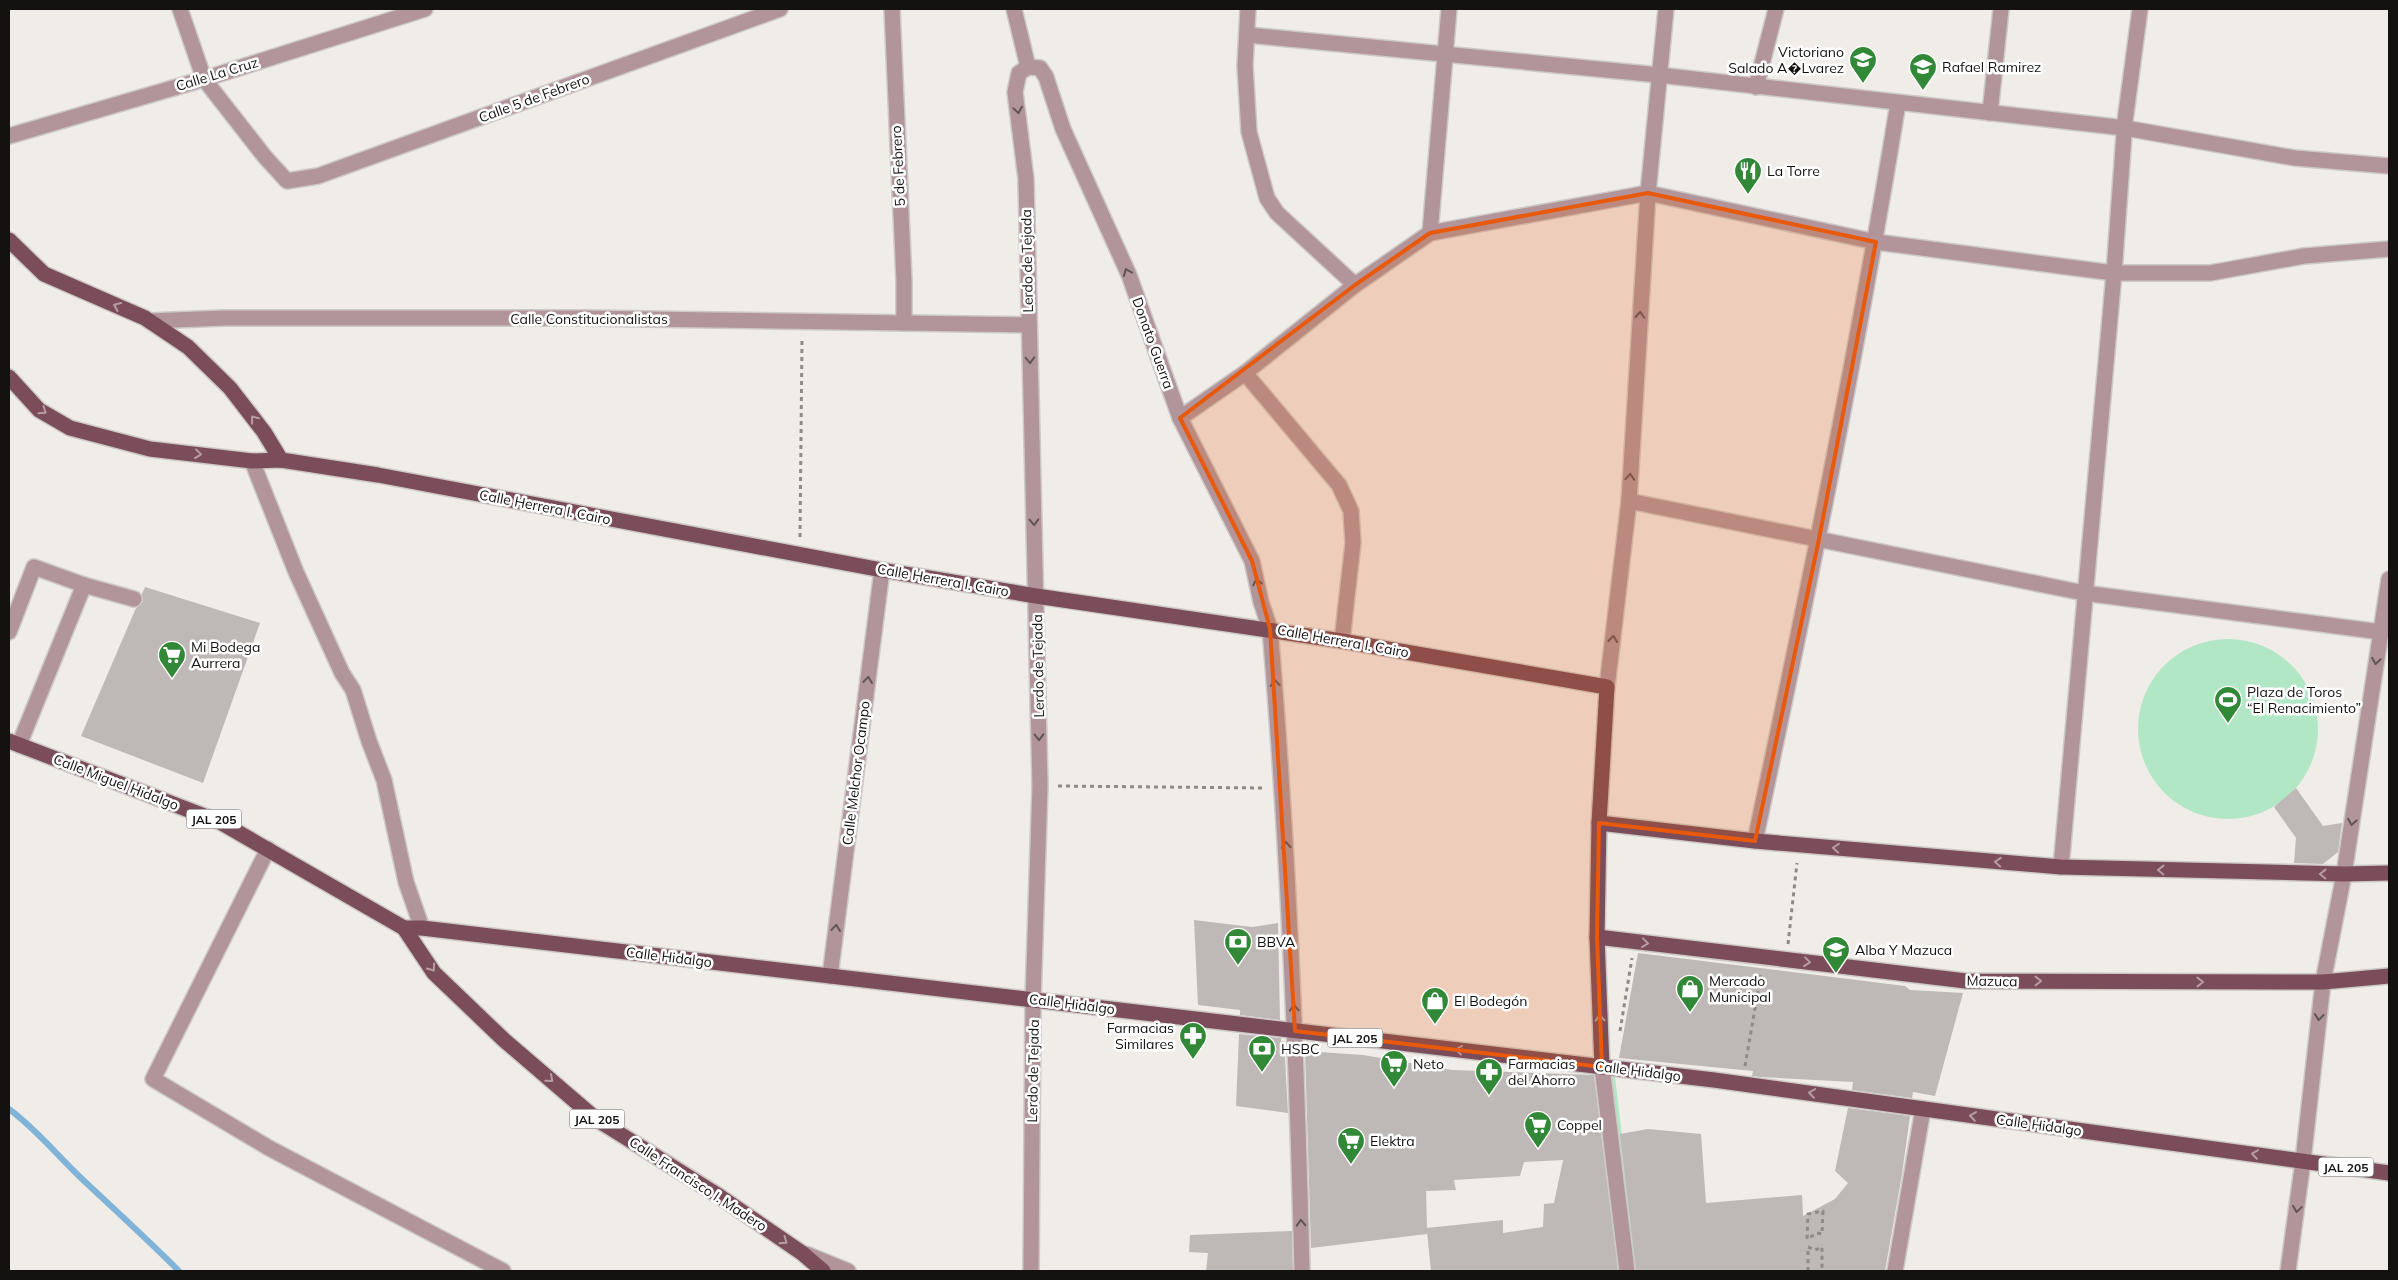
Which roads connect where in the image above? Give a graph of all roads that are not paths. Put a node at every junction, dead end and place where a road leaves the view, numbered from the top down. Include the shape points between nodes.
1 (180, 9) edge
2 (425, 9) edge
3 (780, 9) edge
4 (892, 9) edge
5 (1014, 9) edge
6 (1248, 9) edge
7 (1449, 9) edge
8 (1666, 9) edge
9 (1776, 9) edge
10 (2001, 9) edge
11 (2140, 9) edge
12 (1248, 35) junction
13 (1446, 54) junction
14 (1028, 67) junction
15 (1660, 75) junction
16 (204, 79) junction
17 (1756, 87) junction
18 (1898, 103) junction
19 (1990, 113) junction
20 (2125, 128) junction
21 (9, 136) edge
22 (2389, 166) edge
23 (1648, 193) junction
24 (1430, 233) junction
25 (9, 240) edge
26 (1876, 242) junction
27 (2389, 249) edge
28 (2114, 273) junction
29 (1355, 285) junction
30 (149, 321) junction
31 (904, 323) junction
32 (1029, 325) junction
33 (1244, 373) junction
34 (9, 377) edge
35 (1180, 418) junction
36 (281, 460) junction
37 (252, 461) junction
38 (1629, 501) junction
39 (1819, 538) junction
40 (882, 570) junction
41 (2389, 579) edge
42 (84, 585) junction
43 (2084, 593) junction
44 (1036, 596) junction
45 (134, 599) dead end
46 (2387, 611) edge
47 (1270, 629) junction
48 (9, 632) edge
49 (2380, 632) junction
50 (1342, 640) junction
51 (1608, 687) junction
52 (14, 743) edge
53 (1599, 823) junction
54 (1755, 841) junction
55 (268, 849) junction
56 (2061, 867) junction
57 (2389, 873) edge
58 (2344, 874) junction
59 (404, 928) junction
60 (422, 928) junction
61 (1597, 937) junction
62 (830, 976) junction
63 (2389, 976) edge
64 (2323, 982) junction
65 (1033, 1000) junction
66 (1295, 1031) junction
67 (1602, 1067) junction
68 (1923, 1109) junction
69 (2303, 1161) junction
70 (2389, 1173) edge
71 (802, 1253) junction
72 (503, 1271) edge
73 (823, 1271) edge
74 (848, 1271) edge
75 (1031, 1271) edge
76 (1302, 1271) edge
77 (1627, 1271) edge
78 (1895, 1271) edge
79 (2288, 1271) edge

1 - 16 street
2 - 16 street, Calle La Cruz
3 - 16 street, Calle 5 de Febrero via 318,176 287,180
4 - 31 street, 5 de Febrero
5 - 14 street
6 - 12 street
7 - 13 street
8 - 15 street
9 - 17 street
10 - 19 street
11 - 20 street
12 - 13 street
12 - 29 street via 1245,66 1249,132 1267,198 1277,213
13 - 15 street
13 - 24 street
14 -> 32 street, Lerdo de Tejada via 1019,73 1015,92 1026,179
35 -> 14 street, Donato Guerra via 1129,275 1063,129 1046,77 1040,68
15 - 17 street
15 - 23 street
16 - 21 street, Calle La Cruz
17 - 18 street
18 - 19 street
18 - 26 street
19 - 20 street
20 - 22 street via 2295,158
20 - 28 street
23 - 24 street
23 - 26 street
38 -> 23 street
24 - 29 street
30 -> 25 main road via 44,274
26 - 28 street
26 - 39 street
27 - 28 street via 2304,256 2210,273
28 - 43 street
29 - 33 street
30 - 31 street, Calle Constitucionalistas via 582,318
36 -> 30 main road via 230,388 188,347
31 - 32 street, Calle Constitucionalistas
32 -> 44 street, Lerdo de Tejada
33 - 35 street
33 - 50 street via 1338,485 1351,511 1353,543
34 -> 37 main road, Calle Herrera I. Cairo via 39,410 70,428 150,449
47 -> 35 street, Donato Guerra via 1252,561
36 - 37 main road, Calle Herrera I. Cairo
36 - 40 main road, Calle Herrera I. Cairo via 378,475
37 - 60 street via 296,572 342,673 353,690 384,780 406,882
38 - 39 street
51 -> 38 street
39 - 43 street
39 - 54 street
40 - 44 main road, Calle Herrera I. Cairo
62 -> 40 street, Calle Melchor Ocampo
41 - 46 street
42 - 45 street
42 - 48 street via 34,567
42 - 52 street
43 - 49 street
43 - 56 street
44 - 47 main road, Calle Herrera I. Cairo
44 -> 65 street, Lerdo de Tejada via 1040,786
46 - 49 street
47 - 50 main road, Calle Herrera I. Cairo
66 -> 47 street, Donato Guerra via 1283,788
49 -> 58 street
50 - 51 main road, Calle Herrera I. Cairo
51 - 53 main road
52 - 55 main road, Calle Miguel Hidalgo / JAL 205 via 220,822
53 - 54 main road
53 - 61 main road
56 -> 54 main road
55 - 59 main road, Calle Miguel Hidalgo / JAL 205
55 - 72 street via 152,1079 269,1148
58 -> 56 main road
57 - 58 main road
58 - 64 street
59 - 60 main road, Calle Hidalgo / JAL 205
59 -> 71 main road, Calle Francisco I. Madero / JAL 205 via 434,973 504,1040 596,1119 716,1194
60 - 62 main road, Calle Hidalgo / JAL 205
61 -> 64 main road, Mazuca via 1966,981
67 -> 61 main road
62 - 65 main road, Calle Hidalgo / JAL 205
63 - 64 main road, Mazuca
64 -> 69 street
65 - 66 main road, Calle Hidalgo / JAL 205
65 - 75 street, Lerdo de Tejada
67 -> 66 main road, Calle Hidalgo / JAL 205
76 -> 66 street, Donato Guerra
68 -> 67 main road, Calle Hidalgo / JAL 205
67 - 77 street
69 -> 68 main road, Calle Hidalgo / JAL 205
68 - 78 street
69 - 70 main road, JAL 205
69 -> 79 street
71 - 73 main road, Calle Francisco I. Madero / JAL 205
71 - 74 street

